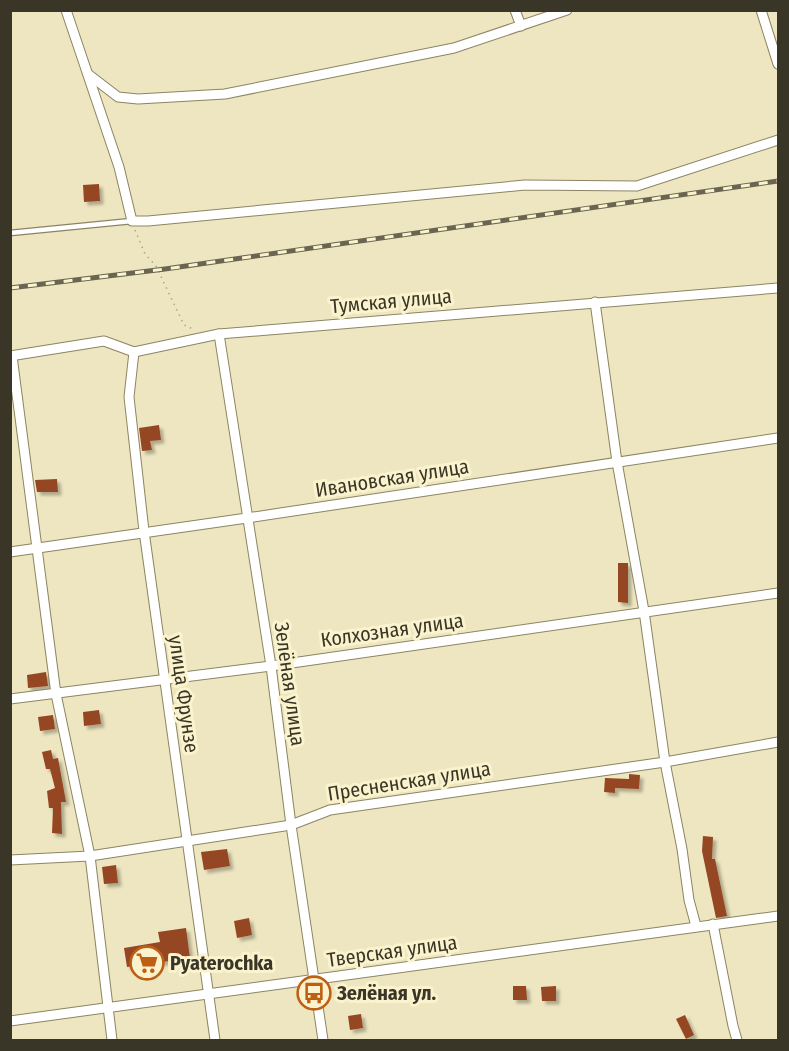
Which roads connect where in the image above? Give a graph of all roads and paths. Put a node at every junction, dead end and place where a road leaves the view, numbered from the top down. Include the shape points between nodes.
1 (66, 10) edge
2 (515, 10) edge
3 (567, 10) edge
4 (761, 10) edge
5 (521, 26) junction
6 (778, 64) edge
7 (88, 74) junction
8 (778, 140) edge
9 (132, 221) junction
10 (10, 233) edge
11 (778, 288) edge
12 (595, 302) junction
13 (196, 330) dead end
14 (219, 334) junction
15 (134, 352) junction
16 (11, 356) edge
17 (778, 438) edge
18 (617, 462) junction
19 (247, 518) junction
20 (144, 531) junction
21 (37, 548) junction
22 (10, 552) edge
23 (778, 593) edge
24 (644, 611) junction
25 (271, 666) junction
26 (163, 681) junction
27 (56, 694) junction
28 (10, 699) edge
29 (778, 742) edge
30 (665, 762) junction
31 (291, 825) junction
32 (189, 841) junction
33 (90, 856) junction
34 (10, 860) edge
35 (778, 916) edge
36 (713, 924) junction
37 (696, 926) junction
38 (313, 981) junction
39 (209, 995) junction
40 (107, 1007) junction
41 (10, 1021) edge
42 (112, 1041) edge
43 (215, 1041) edge
44 (323, 1041) edge
45 (737, 1041) edge

1 - 7 street
2 - 5 street
3 - 5 street
4 - 6 street
5 - 7 street via 454,48 225,94 118,97
7 - 9 street via 119,167
8 - 9 street via 637,186 525,185
9 - 10 lane
9 - 13 path via 184,326
11 - 12 street, Тумская улица
12 - 14 street, Тумская улица
12 - 18 street
14 - 15 street, Тумская улица
14 - 19 street, Зелёная улица
15 - 16 street via 104,341
15 - 20 street, улица Фрунзе via 129,397
16 - 21 street
17 - 18 street, Ивановская улица
18 - 19 street, Ивановская улица
18 - 24 street
19 - 20 street, Ивановская улица
19 - 25 street, Зелёная улица
20 - 21 street, Ивановская улица
20 - 26 street, улица Фрунзе
21 - 22 street, Ивановская улица
21 - 27 street
23 - 24 street, Колхозная улица
24 - 25 street, Колхозная улица
24 - 30 street
25 - 26 street, Колхозная улица
25 - 31 street, Зелёная улица
26 - 27 street, Колхозная улица
26 - 32 street, улица Фрунзе
27 - 28 street, Колхозная улица
27 - 33 street
29 - 30 street, Пресненская улица
30 - 31 street, Пресненская улица via 330,810
30 - 37 street
31 - 32 street, Пресненская улица
31 - 38 street, Зелёная улица
32 - 33 street, Пресненская улица
32 - 39 street, улица Фрунзе
33 - 34 street, Пресненская улица
33 - 40 street
35 - 36 street, Тверская улица
36 - 37 street, Тверская улица
36 - 45 street
37 - 38 street, Тверская улица
38 - 39 street, Тверская улица
38 - 44 street, Зелёная улица
39 - 40 street, Тверская улица
39 - 43 street, улица Фрунзе
40 - 41 street, Тверская улица
40 - 42 street

